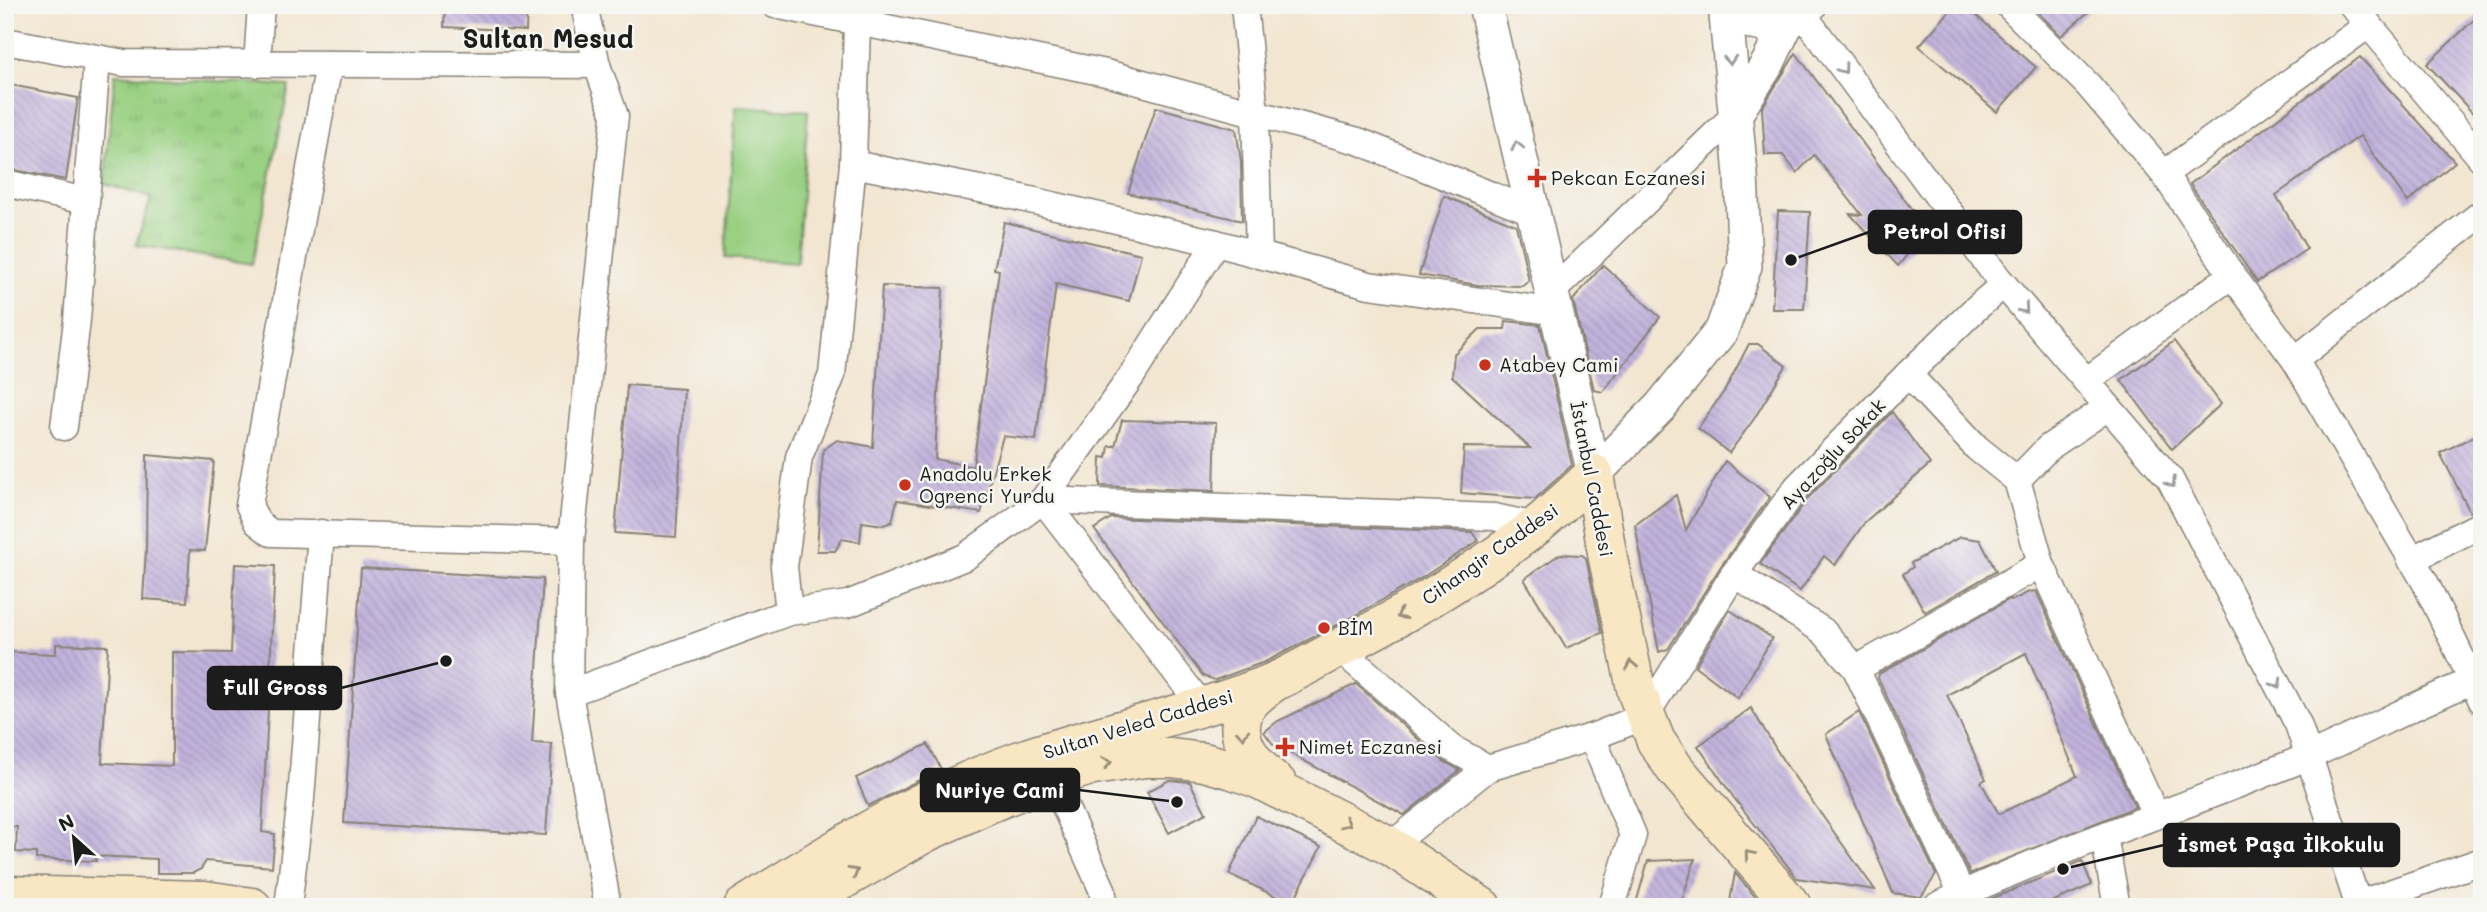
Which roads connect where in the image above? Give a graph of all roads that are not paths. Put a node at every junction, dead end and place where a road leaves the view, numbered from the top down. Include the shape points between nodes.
1 (261, 5) edge
2 (584, 5) edge
3 (775, 5) edge
4 (1244, 5) edge
5 (1485, 5) edge
6 (1726, 5) edge
7 (2008, 5) edge
8 (1800, 14) edge
9 (2360, 15) edge
10 (857, 22) junction
11 (5, 41) edge
12 (97, 58) junction
13 (257, 64) junction
14 (329, 64) junction
15 (597, 65) junction
16 (1255, 113) junction
17 (1735, 115) junction
18 (2482, 159) edge
19 (853, 164) junction
20 (2164, 174) junction
21 (5, 183) edge
22 (86, 201) junction
23 (1533, 212) junction
24 (2482, 213) edge
25 (1216, 243) junction
26 (1259, 255) junction
27 (2232, 275) junction
28 (2003, 285) junction
29 (1554, 302) junction
30 (2295, 360) junction
31 (1908, 374) junction
32 (2086, 381) junction
33 (2108, 407) junction
34 (64, 427) dead end
35 (1594, 474) junction
36 (2017, 480) junction
37 (1043, 500) junction
38 (2482, 524) edge
39 (1536, 526) junction
40 (321, 533) junction
41 (571, 541) junction
42 (1608, 559) junction
43 (2411, 560) junction
44 (2041, 564) junction
45 (1734, 574) junction
46 (789, 612) junction
47 (1340, 649) junction
48 (1856, 669) junction
49 (1276, 681) junction
50 (2477, 691) edge
51 (569, 693) junction
52 (1202, 706) junction
53 (1645, 716) junction
54 (1592, 737) junction
55 (2309, 756) junction
56 (1488, 768) junction
57 (1052, 778) junction
58 (1295, 797) junction
59 (2156, 816) junction
60 (2104, 836) junction
61 (1390, 846) junction
62 (2482, 861) edge
63 (1962, 894) junction
64 (5, 895) edge
65 (1445, 896) edge
66 (2358, 905) edge
67 (252, 907) edge
68 (288, 907) edge
69 (608, 907) edge
70 (743, 907) edge
71 (795, 907) edge
72 (1105, 907) edge
73 (1482, 907) edge
74 (1612, 907) edge
75 (1793, 907) edge
76 (1935, 907) edge
77 (2117, 907) edge

1 - 13 street
2 - 15 street
3 - 10 street
4 - 16 street
23 -> 5 street, İstanbul Caddesi
6 - 8 street, Cihangir Caddesi via 1736,16 1769,27
6 -> 17 street, Cihangir Caddesi
7 - 20 street via 2088,85
8 - 17 street
8 -> 28 street
9 - 18 street
9 - 20 street
10 - 16 street via 1106,72
10 - 19 street
11 - 12 street
12 - 13 street via 124,64
12 - 22 street
13 - 14 street
14 - 15 street
14 - 40 street via 249,505 257,522 271,533
15 - 41 street via 615,116
16 - 23 street via 1358,141
16 - 26 street
17 - 29 street
17 - 35 street, Cihangir Caddesi via 1745,266 1722,330 1660,407
19 - 25 street
19 - 46 street via 832,375 799,457 784,567
20 - 27 street
21 - 22 street
22 - 34 street
23 - 29 street, İstanbul Caddesi
24 - 30 street
25 - 26 street
25 - 37 street
26 - 29 street via 1369,285
27 - 30 street
27 - 32 street
28 - 31 street, Ayazoğlu Sokak
28 -> 32 street
29 - 35 street, İstanbul Caddesi
30 - 43 street
31 - 36 street via 1977,447
31 - 45 street, Ayazoğlu Sokak via 1797,487
32 - 33 street
33 - 36 street via 2049,448
33 -> 55 street via 2169,479 2298,724
35 - 39 main road, Cihangir Caddesi
35 - 42 main road, İstanbul Caddesi
36 - 44 street
37 - 39 street via 1494,517
37 - 46 street via 965,557 848,604
37 - 52 street
38 - 43 street
39 - 42 main road via 1585,531
39 -> 47 main road, Cihangir Caddesi via 1418,605
40 - 41 street
40 - 68 street
41 - 51 street
53 -> 42 main road, İstanbul Caddesi
43 - 50 street
44 - 48 street
44 - 59 street
45 - 48 street via 1823,631
45 - 53 street, Ayazoğlu Sokak
46 - 51 street
47 - 49 main road, Cihangir Caddesi
47 - 56 street via 1453,748
48 - 63 street
49 - 52 main road, Sultan Veled Caddesi
49 -> 58 main road via 1244,711 1242,742 1265,774
50 - 55 street via 2415,705
51 - 69 street
52 - 70 main road, Sultan Veled Caddesi via 1062,746 972,780 845,843
53 - 54 street
75 -> 53 main road, İstanbul Caddesi via 1675,769
54 - 56 street
54 - 74 street via 1633,835
55 - 59 street
55 - 66 street
56 - 61 street
57 -> 58 main road, Sultan Veled Caddesi via 1119,761 1171,758 1233,769
71 -> 57 main road, Sultan Veled Caddesi via 927,832
57 - 72 street via 1102,889
58 -> 61 main road, Sultan Veled Caddesi
59 - 60 street
60 - 63 street
60 - 77 street
61 - 65 main road, Sultan Veled Caddesi
62 - 66 street
63 - 76 street
64 - 67 main road via 205,900
65 - 73 main road, Sultan Veled Caddesi

